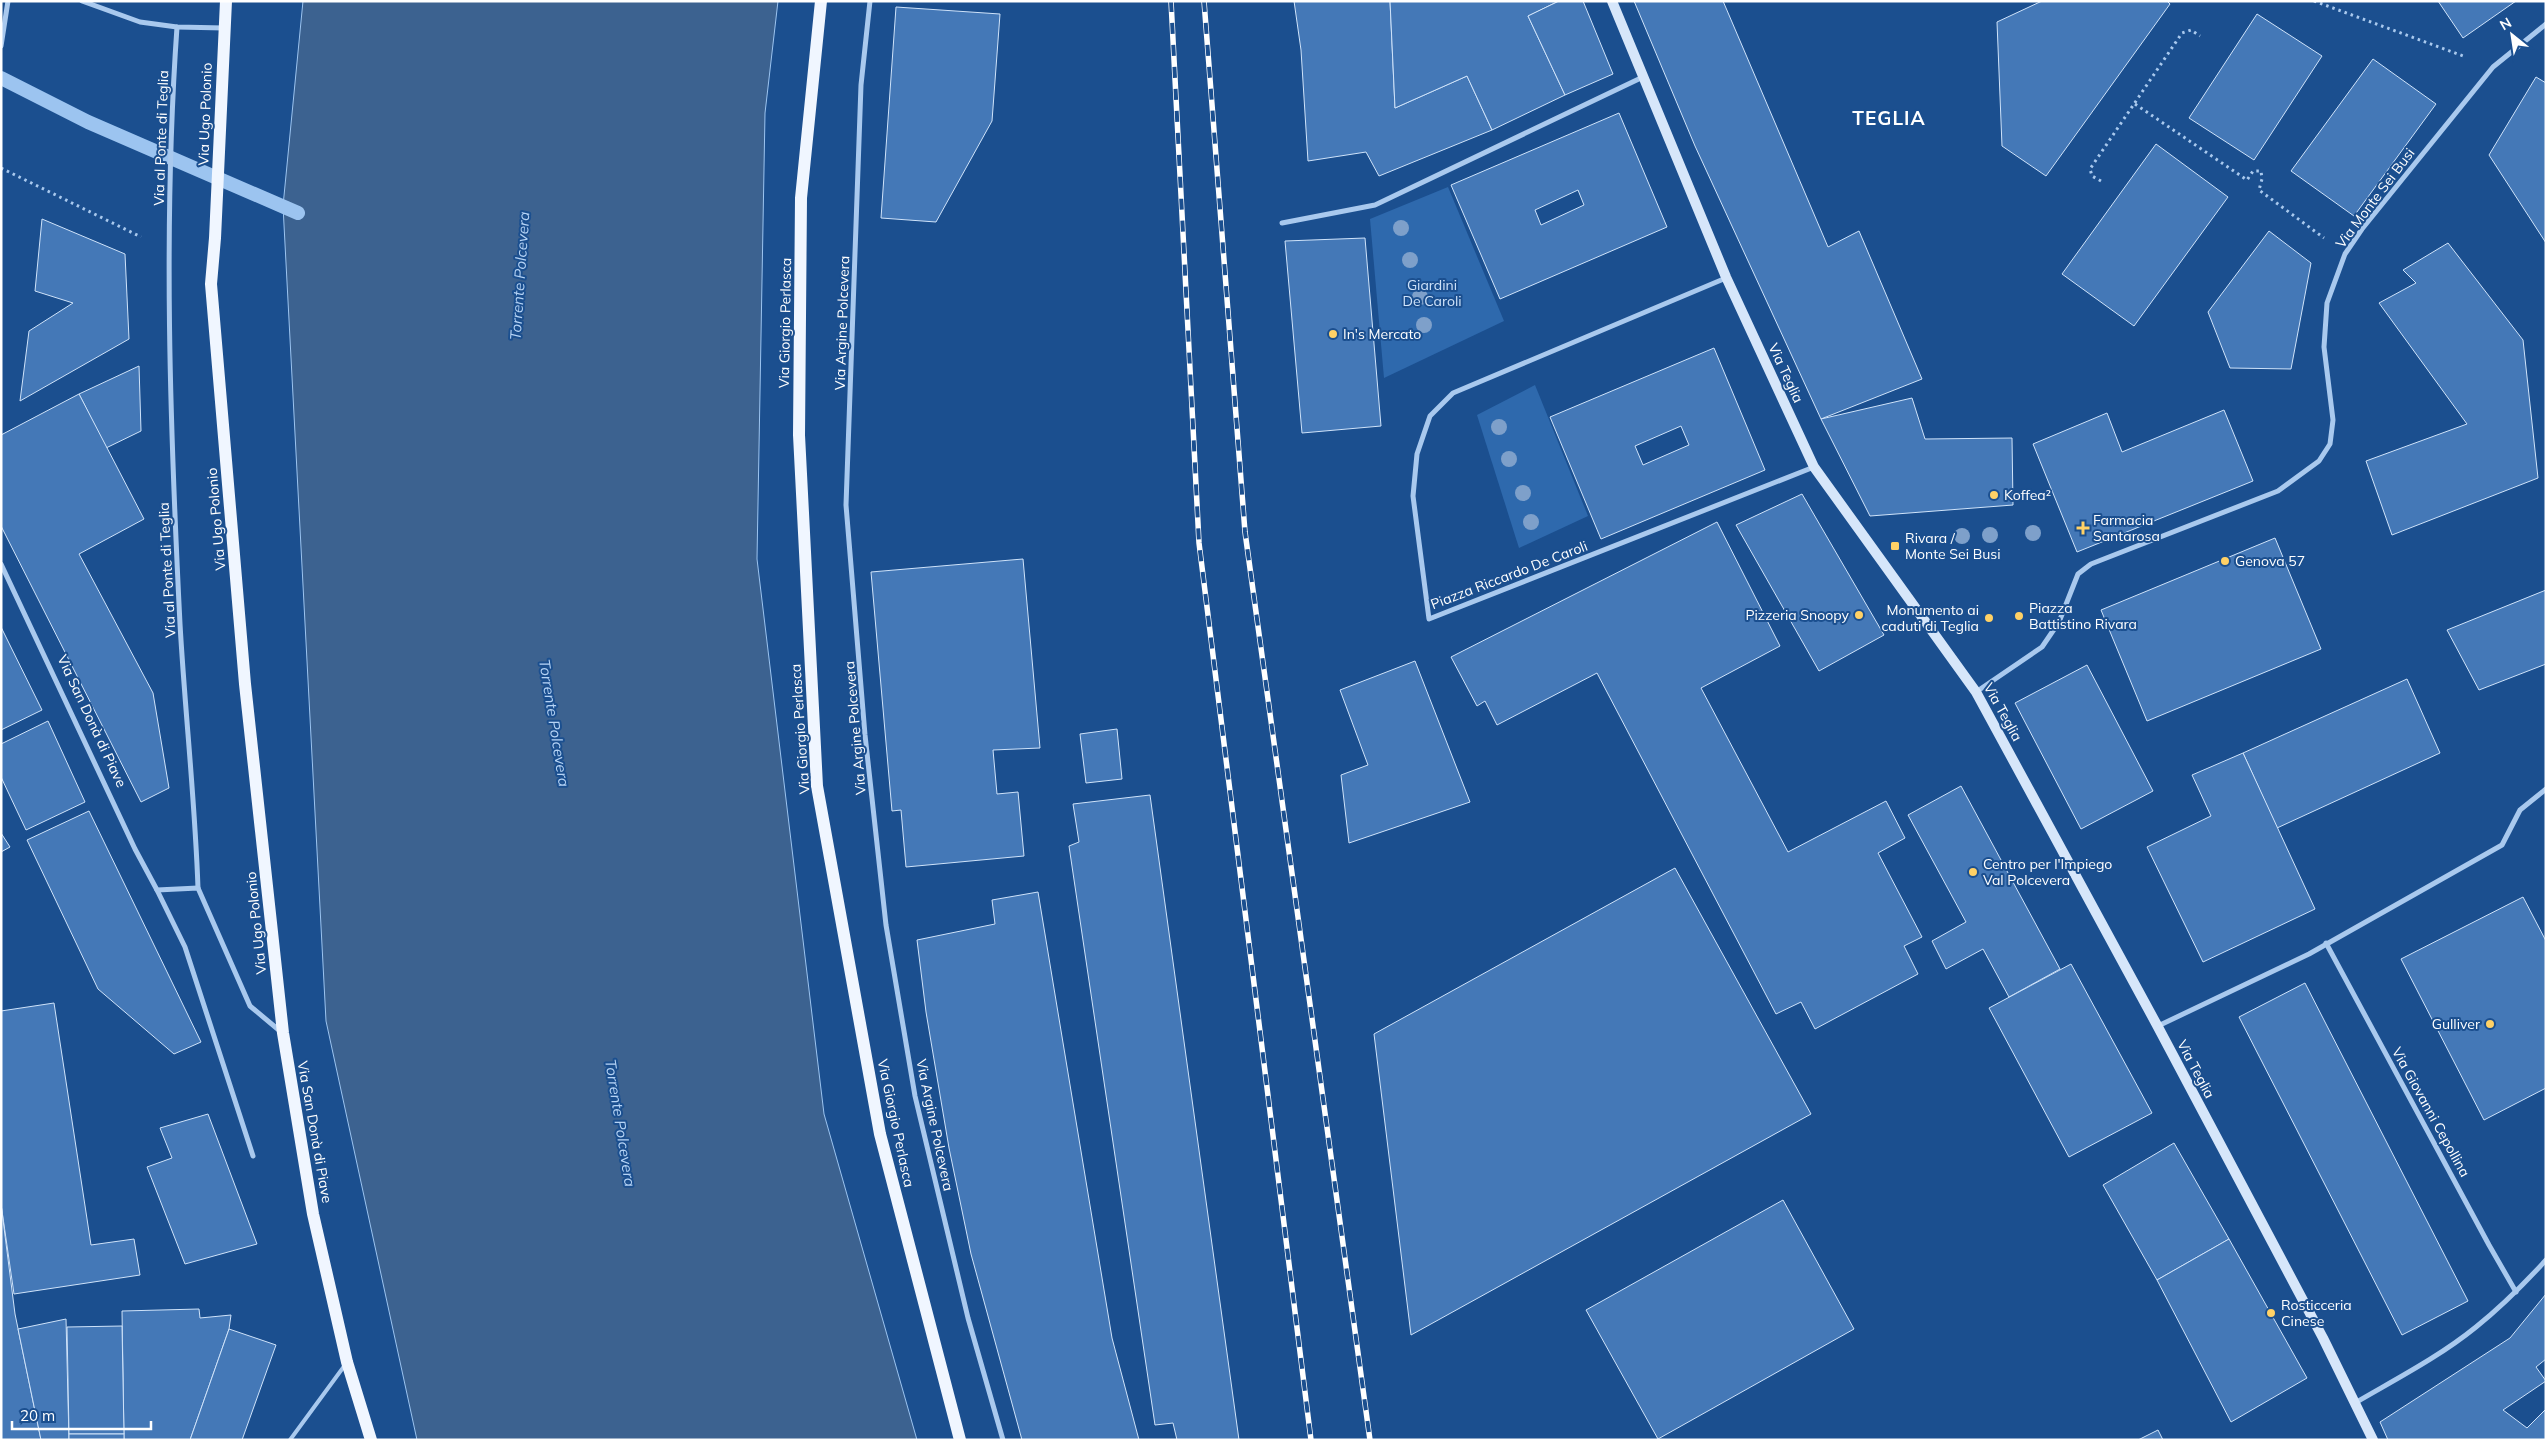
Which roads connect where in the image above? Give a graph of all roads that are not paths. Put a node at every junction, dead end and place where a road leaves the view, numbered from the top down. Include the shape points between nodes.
1 (82, 1) edge
2 (226, 1) edge
3 (821, 1) edge
4 (870, 1) edge
5 (1612, 1) edge
6 (7, 3) edge
7 (2546, 24) edge
8 (177, 27) junction
9 (224, 28) junction
10 (1, 46) edge
11 (1643, 77) junction
12 (1282, 223) dead end
13 (1726, 277) junction
14 (1814, 467) junction
15 (1, 564) edge
16 (1976, 692) junction
17 (2546, 788) edge
18 (198, 888) junction
19 (157, 890) junction
20 (2326, 943) junction
21 (2158, 1027) junction
22 (283, 1033) junction
23 (253, 1156) dead end
24 (2546, 1260) edge
25 (2516, 1292) junction
26 (348, 1362) junction
27 (2355, 1403) junction
28 (290, 1440) edge
29 (372, 1440) edge
30 (960, 1440) edge
31 (1003, 1440) edge
32 (2373, 1440) edge

1 - 8 street via 140,22
2 - 9 main road, Via Ugo Polonio
3 - 30 main road, Via Giorgio Perlasca via 801,198 799,435 817,786 880,1134
4 - 31 street, Via Argine Polcevera via 861,85 846,505 865,735 886,925 915,1096 968,1318
5 - 11 main road, Via Teglia
6 - 10 street
7 - 16 street, Via Monte Sei Busi via 2493,67 2345,254 2326,303 2324,347 2333,420 2330,444 2319,461 2278,491 2091,564 2078,574 2059,622 2042,647
8 - 9 street
8 - 18 street, Via al Ponte di Teglia via 167,306 180,625 196,821
9 - 22 main road, Via Ugo Polonio via 211,284 244,684
11 - 12 street via 1375,205
11 - 13 main road, Via Teglia
13 - 14 main road, Via Teglia
13 - 14 street, Piazza Riccardo De Caroli via 1453,393 1430,416 1417,454 1413,496 1430,619
14 - 16 main road, Via Teglia
15 - 19 street, Via San Donà di Piave
16 - 21 main road, Via Teglia
17 - 20 street via 2520,810 2502,845
18 - 19 street
18 - 22 street via 250,1006
19 - 23 street, Via San Donà di Piave via 185,947
20 - 21 street
20 - 25 street, Via Giovanni Cepollina
21 - 27 main road, Via Teglia
22 - 26 main road, Via San Donà di Piave via 313,1214
24 - 25 street
25 - 27 street via 2447,1349
26 - 28 lane
26 - 29 main road, Via San Donà di Piave
27 - 32 main road, Via Teglia

